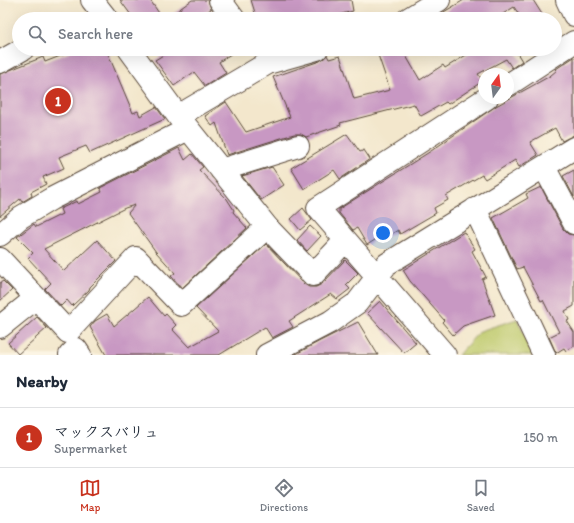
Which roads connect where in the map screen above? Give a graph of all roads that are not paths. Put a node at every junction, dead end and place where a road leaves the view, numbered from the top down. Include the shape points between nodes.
1 (220, 0) edge
2 (439, 0) edge
3 (567, 0) edge
4 (229, 12) edge
5 (419, 12) edge
6 (574, 15) edge
7 (574, 42) edge
8 (562, 50) edge
9 (12, 55) edge
10 (134, 56) edge
11 (263, 56) edge
12 (553, 56) edge
13 (0, 62) edge
14 (514, 81) edge
15 (478, 104) edge
16 (183, 122) junction
17 (298, 146) dead end
18 (574, 148) edge
19 (544, 167) junction
20 (221, 170) junction
21 (475, 209) junction
22 (574, 223) edge
23 (267, 227) junction
24 (0, 235) edge
25 (345, 241) junction
26 (0, 259) edge
27 (377, 278) junction
28 (36, 298) junction
29 (0, 327) edge
30 (433, 350) edge
31 (70, 355) edge
32 (80, 355) edge
33 (267, 355) edge
34 (544, 355) edge

1 - 4 street
2 - 5 street
3 - 6 street
7 - 8 street
9 - 13 street
10 - 16 street
11 - 16 street
12 - 14 street
15 - 25 street via 318,208
16 - 20 street
16 - 24 street via 21,217
17 - 20 street
18 - 19 street
19 - 21 street
19 - 22 street
20 - 23 street
21 - 27 street via 387,264
21 - 34 street
23 - 25 street via 313,275
23 - 28 street via 181,305 136,258 68,332
25 - 27 street
26 - 28 street
27 - 30 street
27 - 33 street via 356,302 330,322
28 - 29 street
31 - 32 street via 76,349

